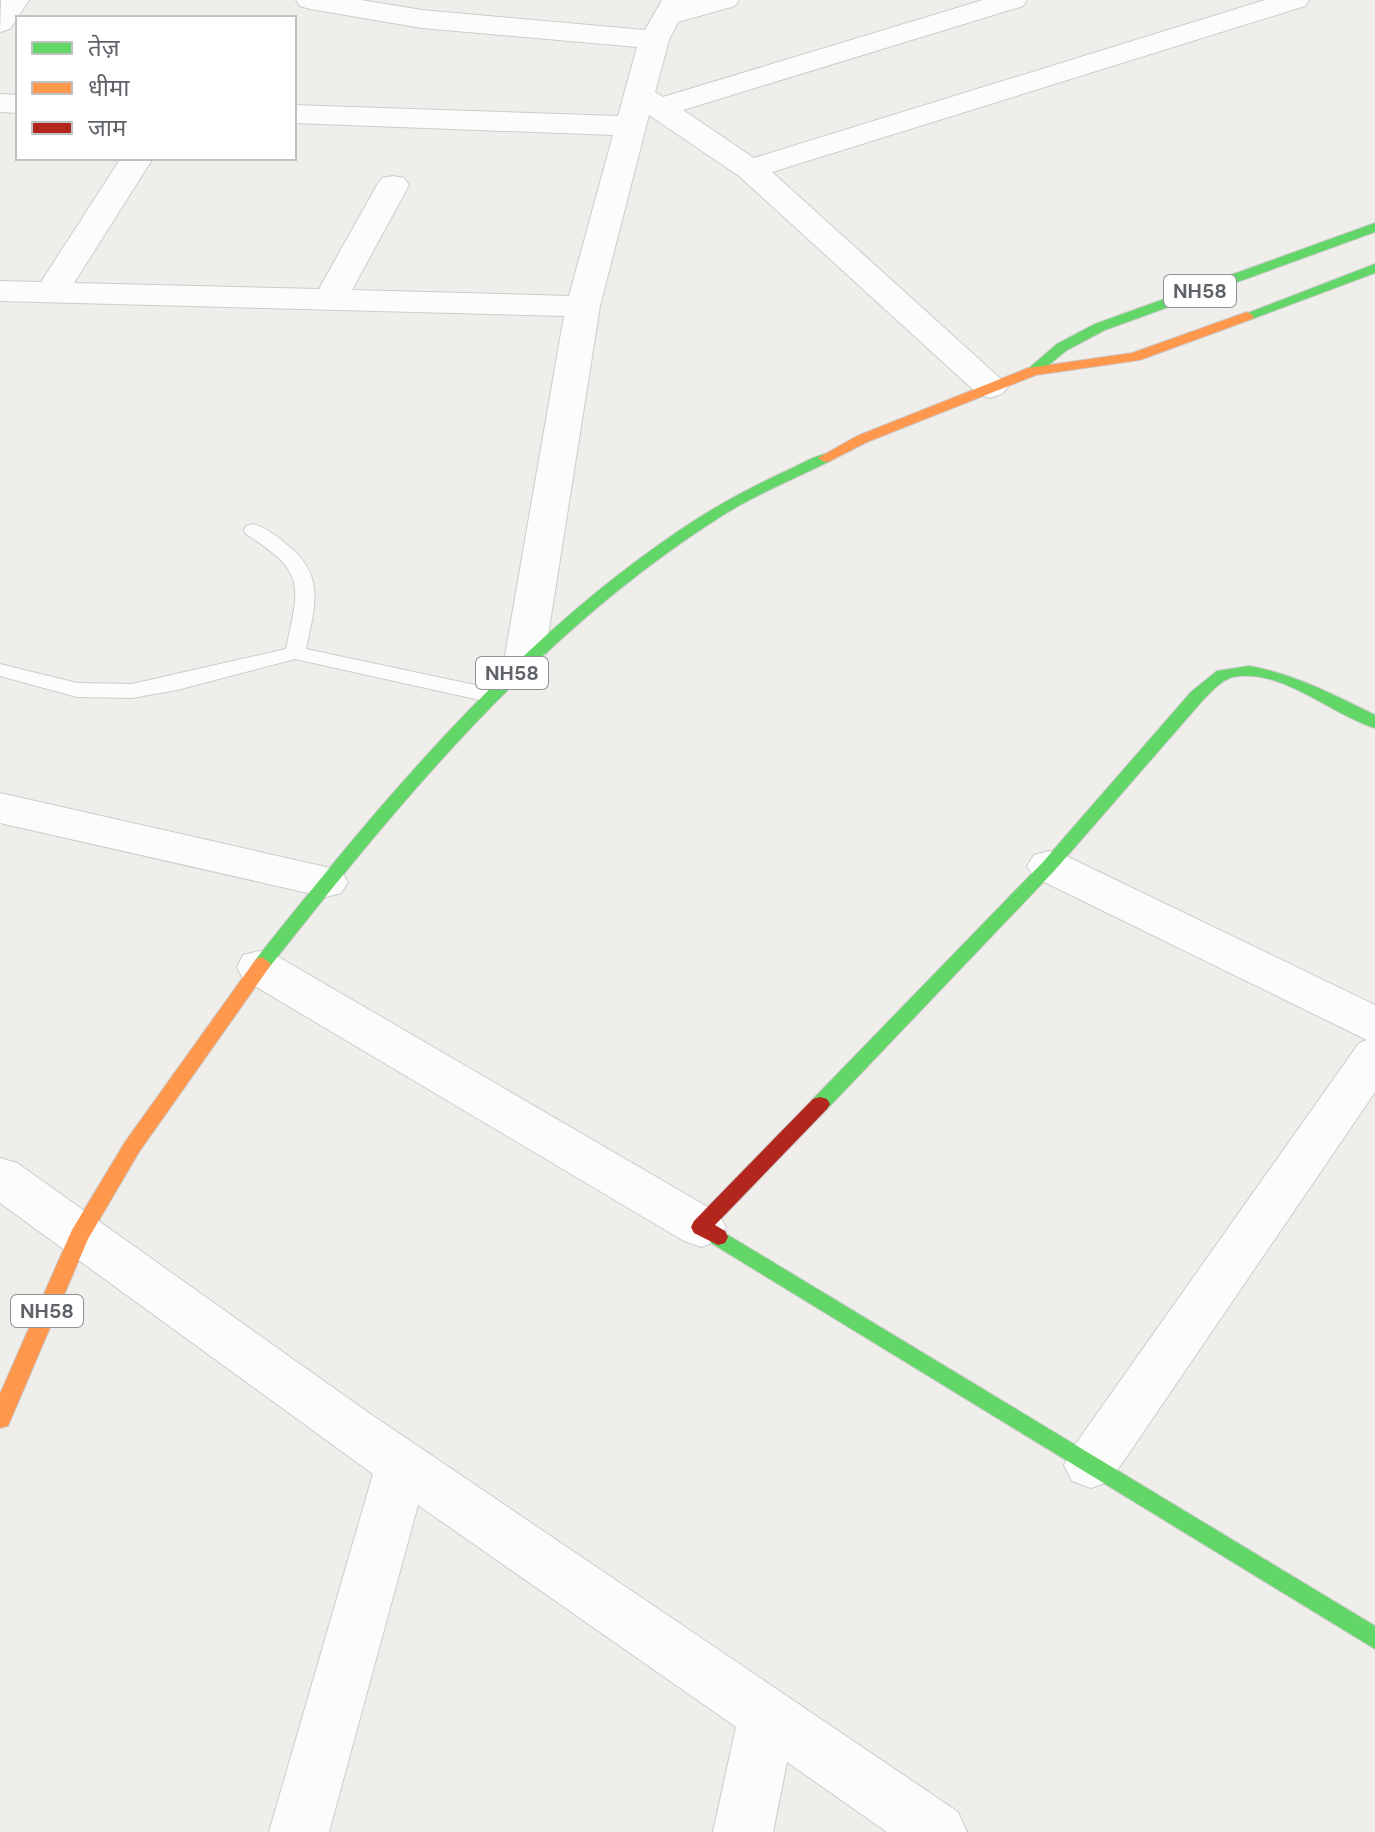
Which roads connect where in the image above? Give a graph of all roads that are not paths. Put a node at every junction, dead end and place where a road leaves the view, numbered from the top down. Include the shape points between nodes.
1 (15, 0) edge
2 (310, 0) edge
3 (725, 0) edge
4 (1013, 0) edge
5 (1295, 0) edge
6 (666, 19) edge
7 (0, 23) edge
8 (643, 110) junction
9 (296, 114) edge
10 (136, 160) edge
11 (750, 169) junction
12 (393, 185) dead end
13 (1375, 227) edge
14 (1375, 268) edge
15 (0, 291) edge
16 (51, 293) junction
17 (330, 300) junction
18 (583, 306) junction
19 (1033, 371) junction
20 (990, 387) junction
21 (253, 530) dead end
22 (295, 653) junction
23 (524, 661) junction
24 (0, 670) edge
25 (489, 695) junction
26 (1375, 722) edge
27 (0, 808) edge
28 (1049, 866) junction
29 (326, 882) junction
30 (259, 967) junction
31 (1375, 1025) edge
32 (1375, 1055) edge
33 (0, 1177) edge
34 (87, 1220) junction
35 (701, 1227) junction
36 (0, 1419) edge
37 (402, 1465) junction
38 (1091, 1465) junction
39 (1375, 1638) edge
40 (768, 1714) junction
41 (299, 1832) edge
42 (743, 1832) edge
43 (937, 1832) edge

1 - 7 street
2 - 6 street via 422,19
3 - 6 street
4 - 8 street
5 - 11 street
6 - 8 street
8 - 9 street
8 - 11 street
8 - 18 street
10 - 16 street
11 - 20 street
12 - 17 street
13 - 19 main road, NH58 via 1100,327 1062,347
14 - 19 main road, NH58 via 1135,357
15 - 16 street
16 - 17 street
17 - 18 street
18 - 23 street
19 - 20 main road, NH58
20 - 23 main road, NH58 via 862,439 712,515 628,575
21 - 22 lane via 286,549 306,578
22 - 24 lane via 132,691 77,690
22 - 25 lane
23 - 25 main road, NH58
25 - 29 main road, NH58
26 - 28 main road via 1279,680 1238,671 1218,678
27 - 29 street
28 - 31 street
28 - 35 main road
29 - 30 main road, NH58
30 - 34 main road, NH58
30 - 35 street
32 - 38 street
33 - 34 street
34 - 36 main road, NH58
34 - 37 street
35 - 38 main road
37 - 40 street
37 - 41 street
38 - 39 main road
40 - 42 street
40 - 43 street

